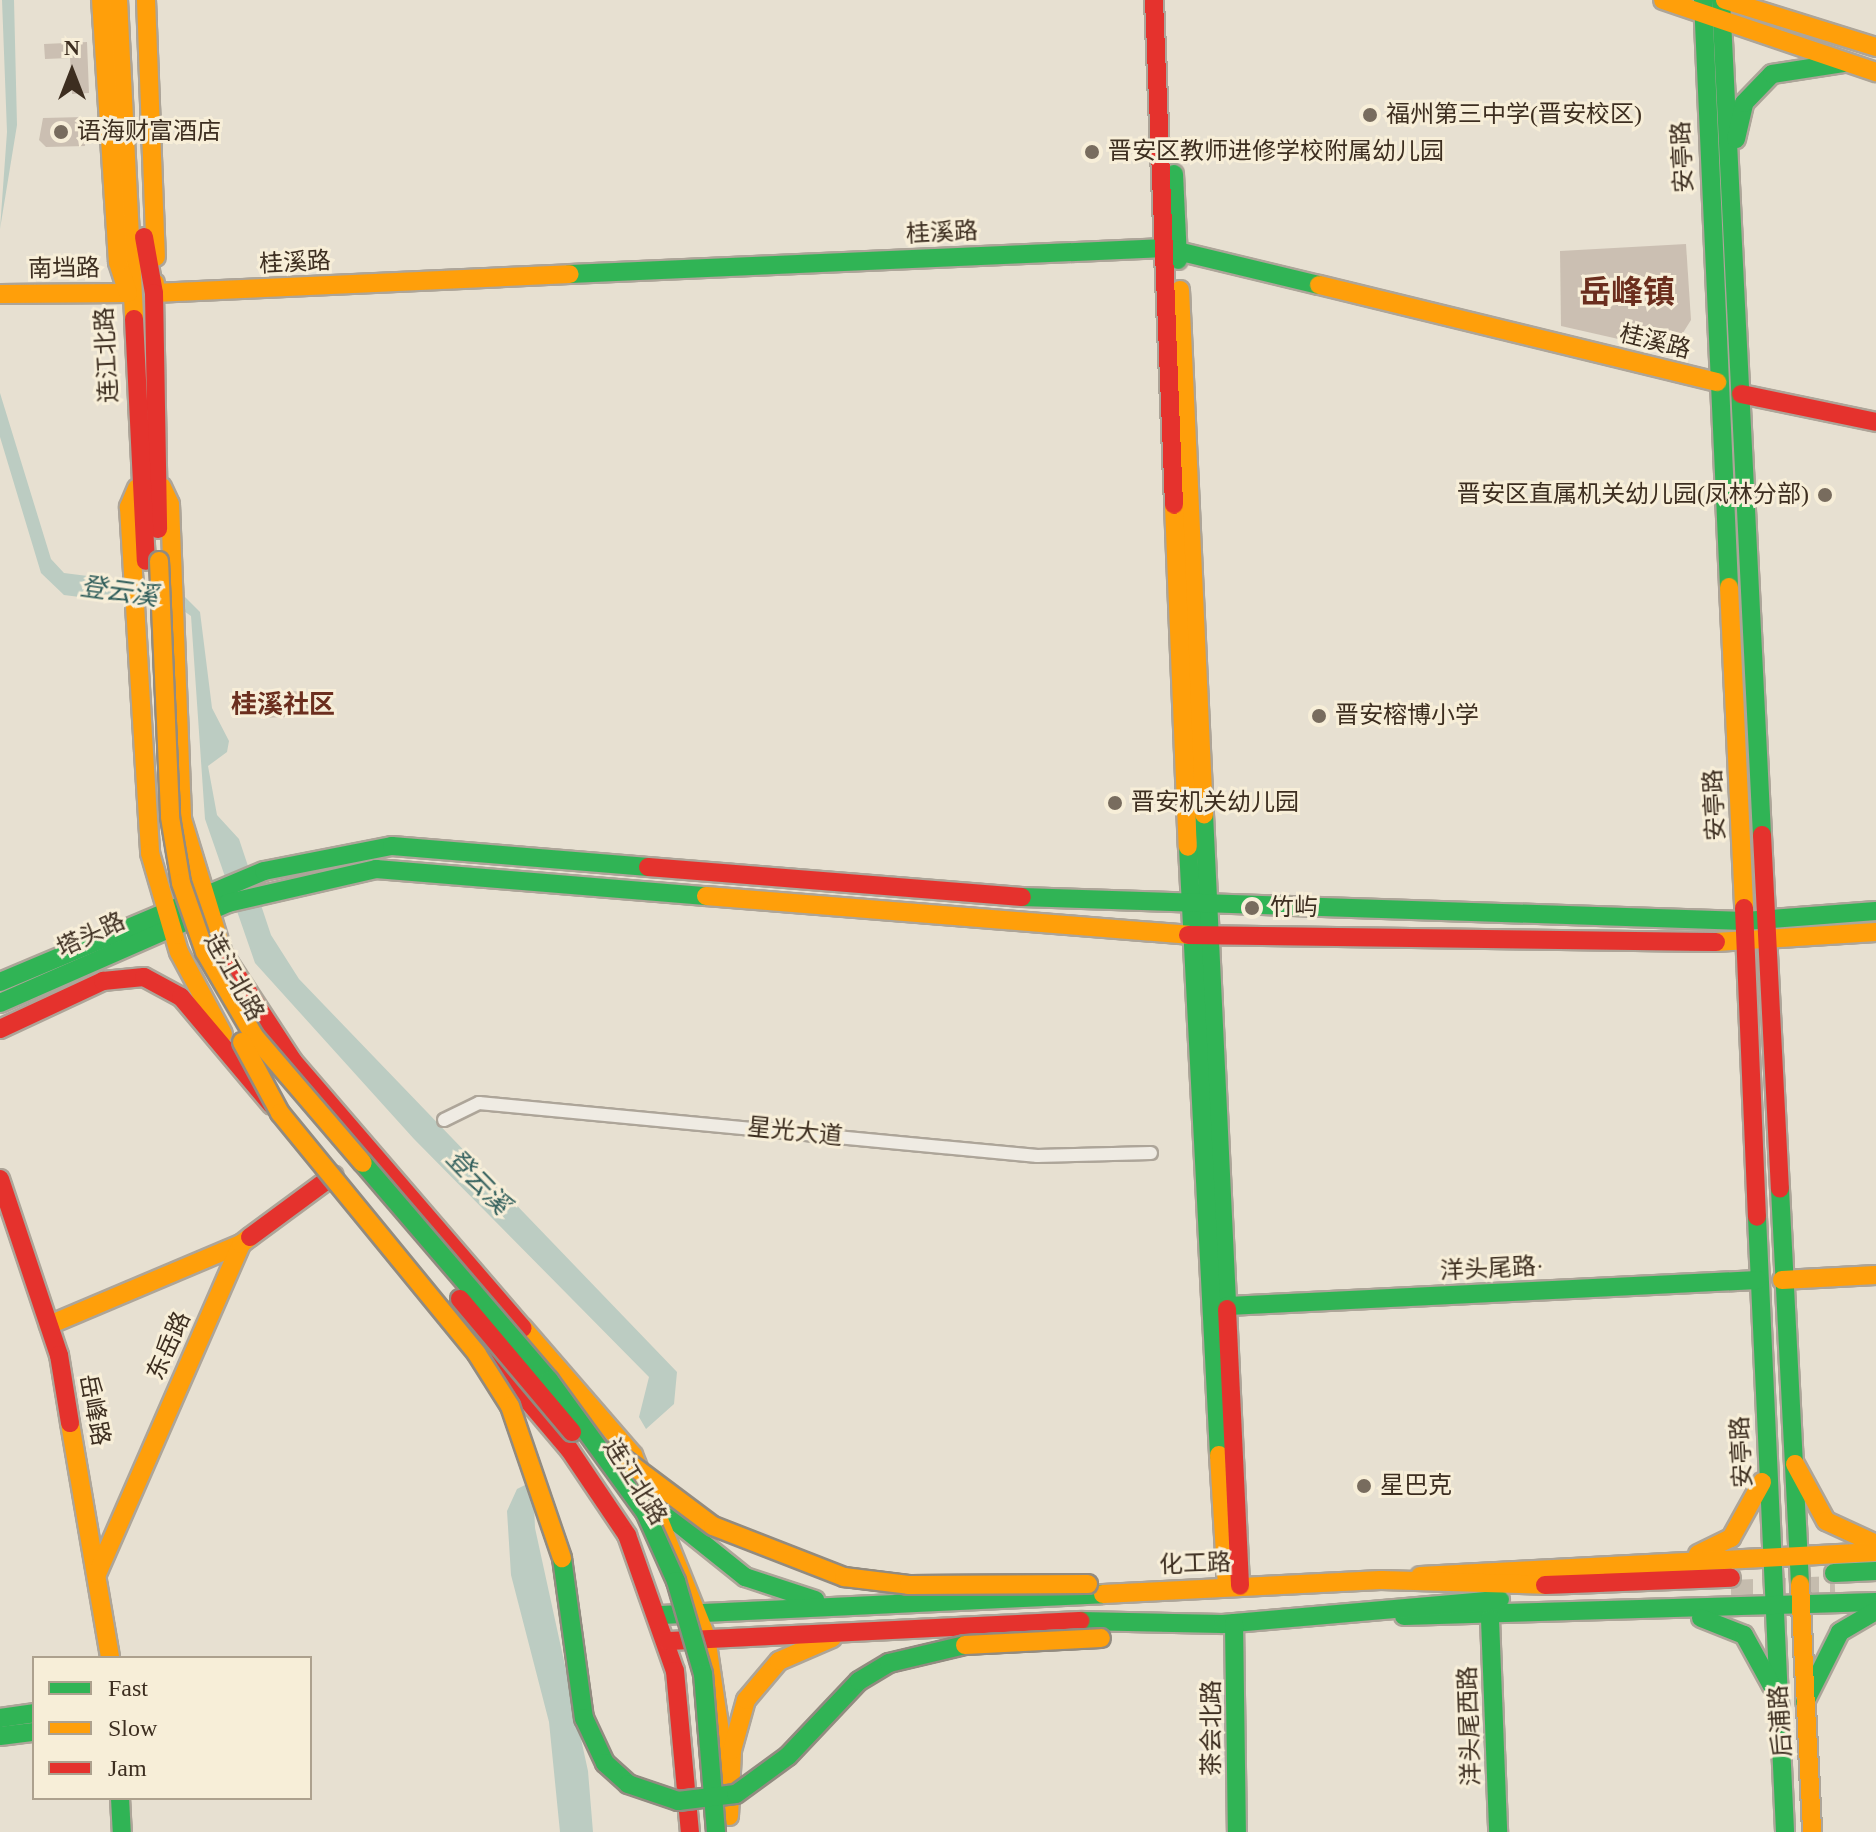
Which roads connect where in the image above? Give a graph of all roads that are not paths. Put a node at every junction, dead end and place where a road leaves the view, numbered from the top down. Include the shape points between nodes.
1 (101, 0) edge
2 (118, 0) edge
3 (132, 0) edge
4 (146, 0) edge
5 (1154, 0) edge
6 (1166, 0) edge
7 (1663, 0) edge
8 (1723, 0) edge
9 (1703, 8) edge
10 (1721, 24) junction
11 (1876, 47) edge
12 (1843, 63) junction
13 (1876, 72) edge
14 (137, 226) junction
15 (1733, 241) junction
16 (1172, 249) junction
17 (128, 293) junction
18 (154, 293) junction
19 (0, 294) edge
20 (1717, 382) junction
21 (1741, 394) junction
22 (1876, 422) edge
23 (162, 487) junction
24 (137, 488) junction
25 (152, 561) junction
26 (201, 905) junction
27 (1201, 906) junction
28 (1876, 911) edge
29 (166, 919) junction
30 (1766, 920) junction
31 (1745, 921) junction
32 (1876, 932) edge
33 (1200, 935) junction
34 (1767, 941) junction
35 (1746, 942) junction
36 (0, 982) edge
37 (0, 1003) edge
38 (0, 1029) edge
39 (242, 1042) junction
40 (280, 1113) junction
41 (444, 1120) dead end
42 (1151, 1153) dead end
43 (334, 1175) junction
44 (0, 1179) edge
45 (241, 1244) junction
46 (1876, 1275) edge
47 (1757, 1280) junction
48 (1782, 1280) junction
49 (1228, 1306) junction
50 (49, 1325) junction
51 (597, 1439) junction
52 (1791, 1454) junction
53 (1766, 1456) junction
54 (654, 1504) junction
55 (1876, 1544) edge
56 (1876, 1552) edge
57 (1796, 1554) junction
58 (1771, 1555) junction
59 (1677, 1560) junction
60 (1876, 1571) edge
61 (97, 1574) junction
62 (1381, 1580) junction
63 (1876, 1585) edge
64 (1234, 1586) junction
65 (1155, 1589) junction
66 (1876, 1602) edge
67 (920, 1605) junction
68 (1799, 1606) junction
69 (1773, 1607) junction
70 (1876, 1611) edge
71 (1658, 1612) junction
72 (698, 1613) junction
73 (661, 1615) junction
74 (1385, 1615) junction
75 (1490, 1619) junction
76 (1229, 1623) junction
77 (1153, 1626) junction
78 (847, 1631) junction
79 (706, 1637) junction
80 (668, 1641) junction
81 (110, 1656) edge
82 (1803, 1705) junction
83 (1778, 1706) junction
84 (32, 1713) edge
85 (0, 1718) edge
86 (32, 1732) edge
87 (0, 1736) edge
88 (120, 1800) edge
89 (729, 1824) edge
90 (122, 1832) edge
91 (690, 1832) edge
92 (703, 1832) edge
93 (716, 1832) edge
94 (1225, 1832) edge
95 (1237, 1832) edge
96 (1498, 1832) edge
97 (1785, 1832) edge
98 (1812, 1832) edge

1 - 17 main road via 118,262
2 - 14 main road, 连江北路
3 - 14 main road, 连江北路
4 - 18 main road
5 - 16 main road
6 - 16 main road
7 - 9 main road
8 - 10 main road, 安亭路
8 - 11 main road
9 - 10 main road
9 - 20 main road, 安亭路
10 - 12 main road
10 - 15 main road, 安亭路
12 - 13 main road
12 - 15 main road via 1779,70 1748,96 1735,126
14 - 17 main road, 连江北路
14 - 18 main road, 连江北路
15 - 21 main road, 安亭路
16 - 18 main road, 桂溪路
16 - 20 main road, 桂溪路
16 - 27 main road
17 - 19 main road, 南垱路
17 - 24 main road, 连江北路
18 - 23 main road, 连江北路
20 - 31 main road, 安亭路
21 - 22 main road
21 - 30 main road, 安亭路
23 - 25 main road, 连江北路
23 - 26 main road via 170,504 181,799
24 - 25 main road, 连江北路
24 - 29 main road via 129,507 143,789
25 - 39 main road, 连江北路 via 161,853 193,958
25 - 51 main road, 连江北路, bridge via 170,817 181,883 205,952 254,1036
26 - 27 main road via 297,861 408,846 963,894
26 - 29 main road
26 - 33 main road via 334,875 404,869
26 - 54 main road via 271,1033 623,1439
27 - 31 main road
27 - 33 main road
28 - 30 main road
29 - 36 main road, 塔头路
29 - 37 main road, 塔头路
29 - 43 main road via 218,1026
30 - 31 main road
30 - 34 main road, 安亭路
31 - 35 main road, 安亭路
32 - 34 main road
33 - 35 main road
33 - 49 main road
33 - 64 main road
34 - 35 main road
34 - 48 main road, 安亭路
35 - 47 main road, 安亭路
38 - 40 main road, bridge via 103,981 152,979 181,997
39 - 40 main road, bridge
39 - 92 main road, 连江北路, bridge via 585,1447 633,1518 664,1585 687,1662
40 - 77 main road, bridge via 451,1321 510,1406 561,1547 584,1718 605,1763 628,1784 678,1801 736,1794 788,1756 832,1704 889,1663 950,1646 1101,1638
41 - 42 street, 星光大道 via 479,1103 1028,1155
43 - 45 main road, 东岳路
43 - 73 main road via 569,1449 627,1535
44 - 50 main road, 岳峰路
45 - 50 main road
45 - 61 main road, 东岳路
46 - 48 main road
47 - 49 main road, 洋头尾路·
47 - 53 main road, 安亭路
48 - 52 main road, 安亭路
49 - 64 main road
50 - 61 main road, 岳峰路
51 - 65 main road, bridge via 713,1526 844,1577 909,1585
51 - 93 main road, 连江北路, bridge via 661,1543 693,1632 711,1718
52 - 55 main road via 1826,1521 1852,1539
52 - 57 main road, 安亭路
53 - 58 main road, 安亭路
53 - 59 main road via 1761,1491 1745,1523 1731,1538
54 - 67 main road via 722,1563 772,1590 813,1600
54 - 72 main road
56 - 57 main road
57 - 58 main road
57 - 68 main road, 安亭路
58 - 59 main road
58 - 69 main road, 安亭路
59 - 62 main road
60 - 63 main road via 1835,1580
61 - 81 main road, 岳峰路
62 - 64 main road, 化工路
62 - 74 main road, 化工路 via 1475,1587 1731,1584 1476,1601
64 - 65 main road, 化工路
65 - 67 main road, 化工路
66 - 68 main road
67 - 72 main road, 化工路
68 - 69 main road
68 - 82 main road, 后浦路
69 - 71 main road
69 - 83 main road, 后浦路
70 - 82 main road via 1840,1632
71 - 75 main road
71 - 83 main road via 1719,1620 1744,1635
72 - 73 main road, 化工路
72 - 79 main road
73 - 80 main road
74 - 75 main road
74 - 76 main road, 化工路
75 - 96 main road, 洋头尾西路
76 - 77 main road, 化工路
76 - 94 main road, 茶会北路
76 - 95 main road, 茶会北路
77 - 78 main road, 化工路 via 1100,1620
78 - 79 main road, 化工路
78 - 89 main road via 784,1657 746,1700 732,1750
79 - 80 main road, 化工路
79 - 89 main road
80 - 91 main road
82 - 98 main road, 后浦路
83 - 97 main road, 后浦路
84 - 85 main road
86 - 87 main road
88 - 90 main road

